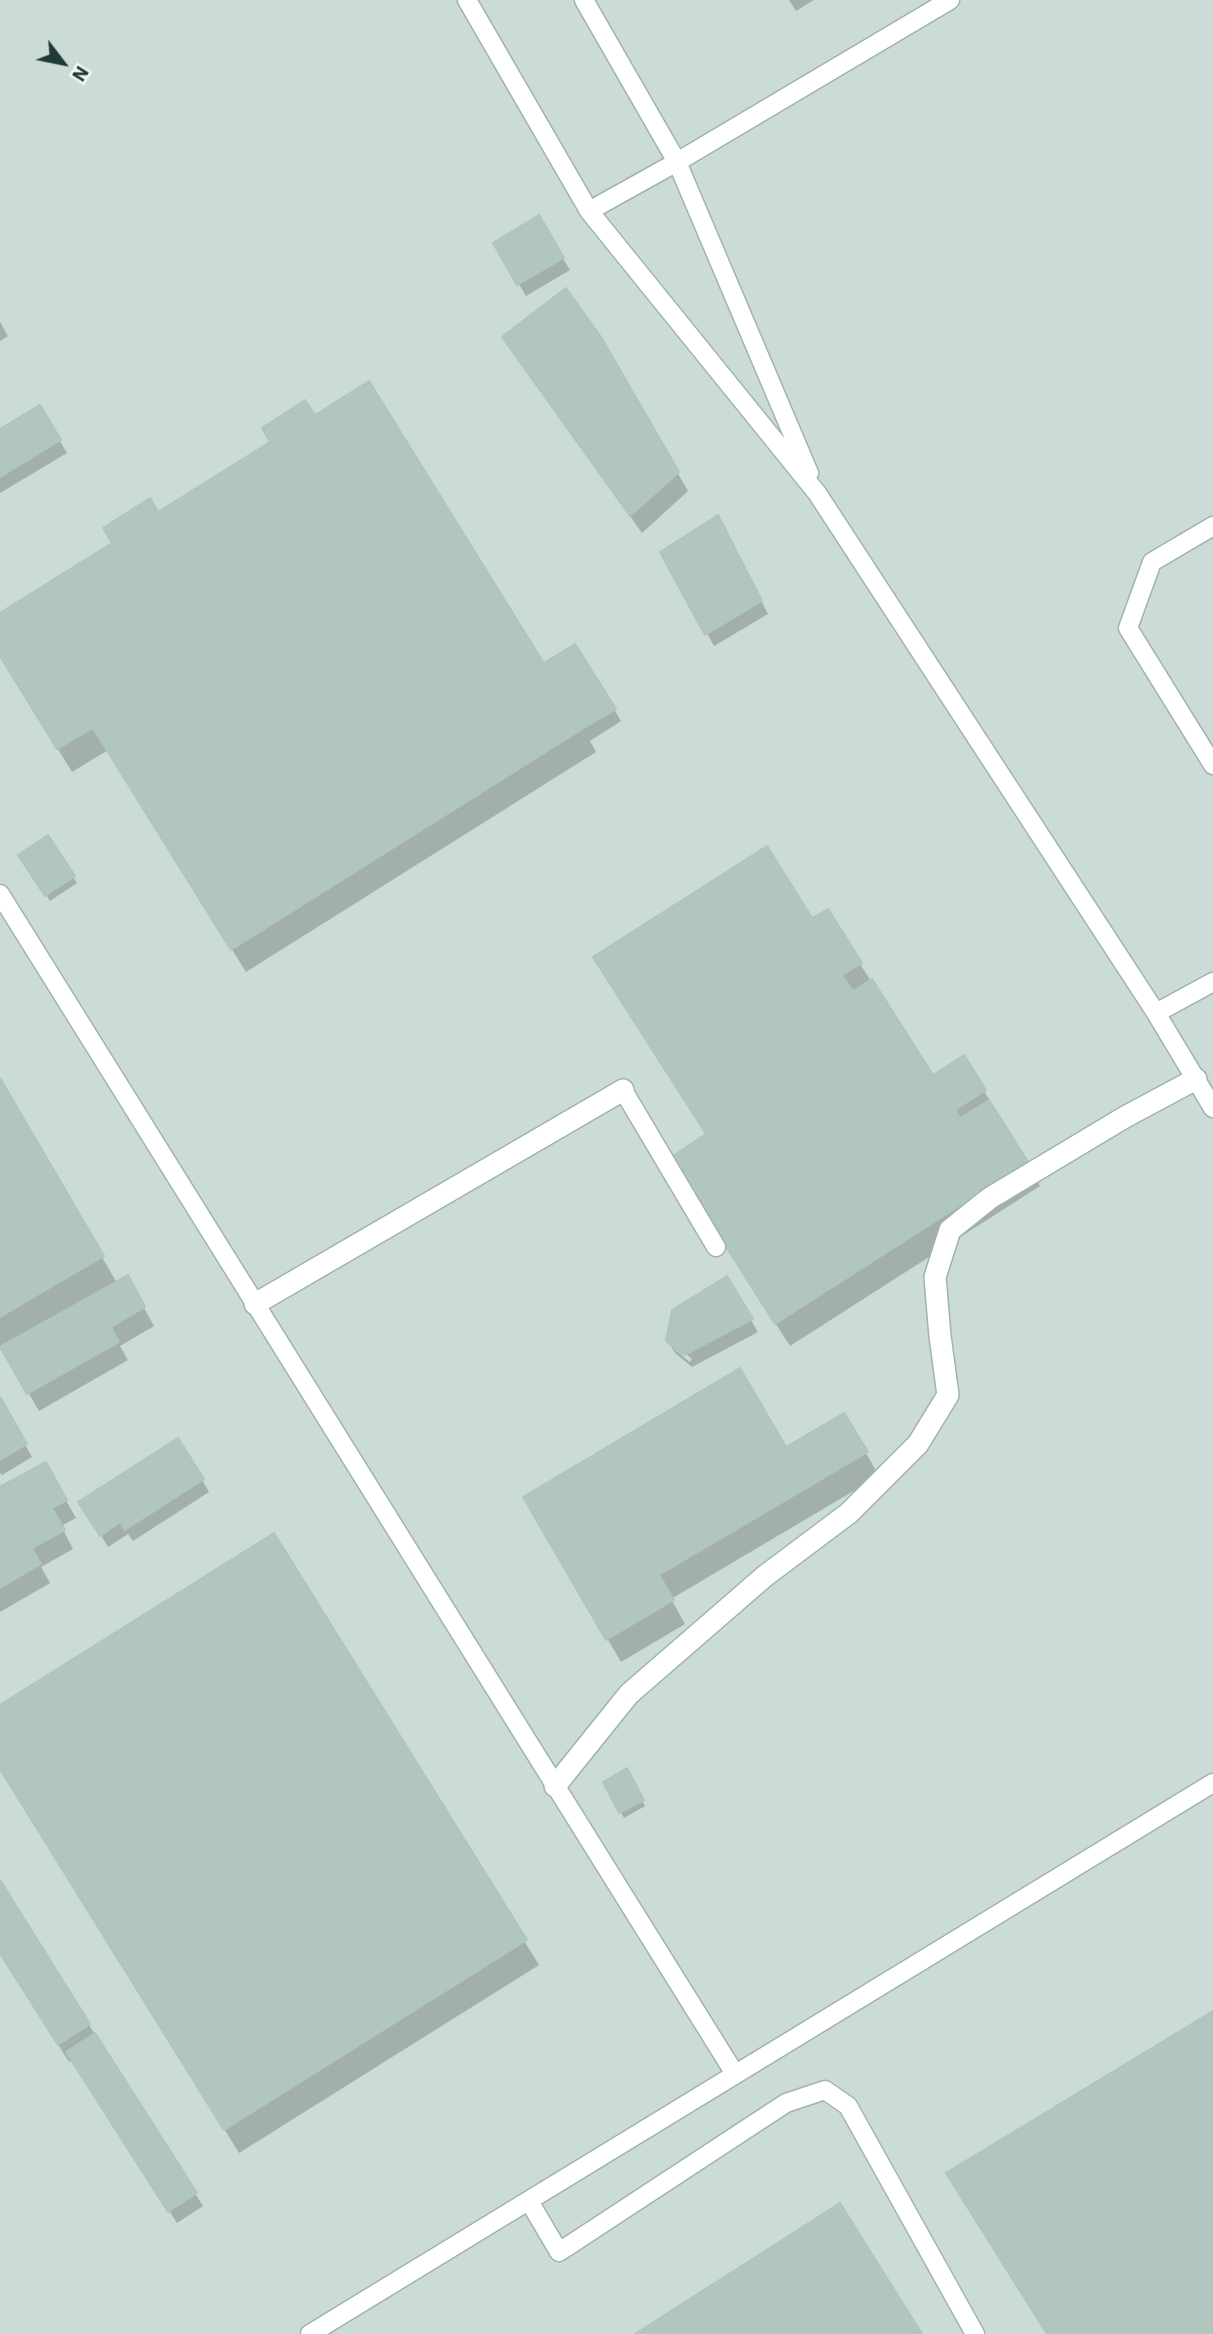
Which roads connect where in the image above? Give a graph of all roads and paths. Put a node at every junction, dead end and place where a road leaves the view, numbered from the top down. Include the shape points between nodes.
1 (467, 0) edge
2 (584, 0) edge
3 (950, 0) edge
4 (677, 162) junction
5 (589, 211) junction
6 (817, 493) junction
7 (1213, 526) edge
8 (1213, 765) edge
9 (0, 894) edge
10 (1213, 982) edge
11 (1156, 1013) junction
12 (1196, 1079) junction
13 (623, 1090) joint
14 (1212, 1103) edge
15 (716, 1247) dead end
16 (255, 1304) junction
17 (1213, 1783) edge
18 (555, 1786) junction
19 (735, 2074) junction
20 (529, 2201) junction
21 (310, 2334) edge
22 (975, 2334) edge

1 - 5 lane
2 - 4 lane
3 - 4 lane
4 - 5 lane
4 - 6 lane
5 - 6 lane
6 - 11 lane
7 - 8 lane via 1152,562 1128,628
9 - 16 lane
10 - 11 lane
11 - 12 lane
12 - 14 lane
12 - 18 street via 990,1198 950,1230 936,1277 948,1395 918,1444 849,1513 765,1576 629,1694
13 - 15 lane
13 - 16 street
16 - 18 lane
17 - 19 lane
18 - 19 lane
19 - 20 lane
20 - 21 lane
20 - 22 lane via 559,2252 786,2103 825,2090 848,2106

